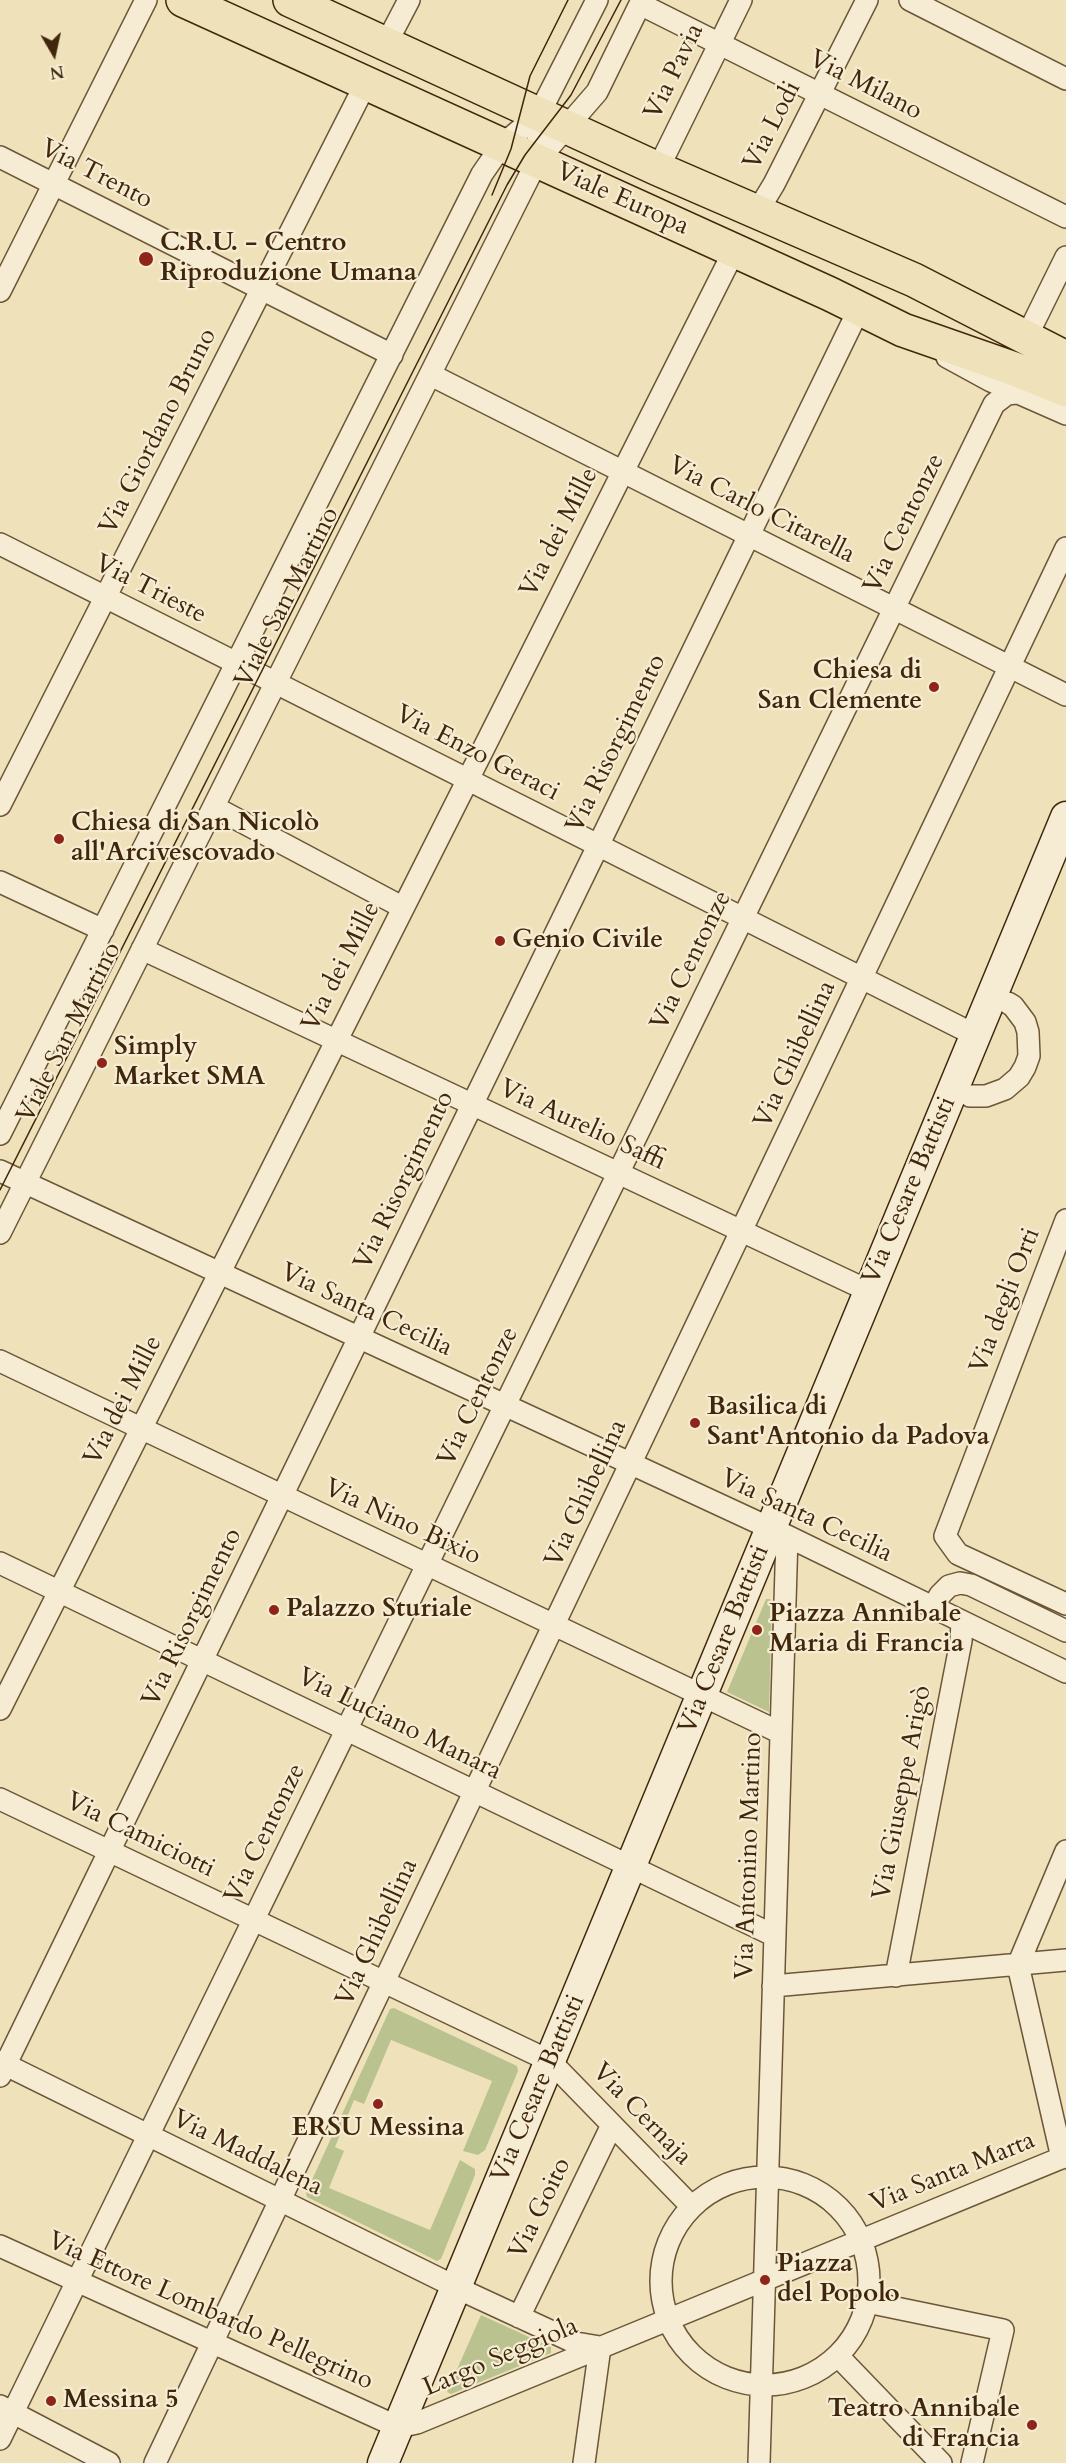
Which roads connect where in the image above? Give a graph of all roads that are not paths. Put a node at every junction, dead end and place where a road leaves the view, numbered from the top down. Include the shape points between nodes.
1 (146, 0) edge
2 (183, 0) edge
3 (290, 0) edge
4 (409, 0) edge
5 (597, 0) edge
6 (741, 0) edge
7 (867, 0) edge
8 (910, 0) edge
9 (641, 2) edge
10 (386, 44) junction
11 (720, 44) junction
12 (1066, 79) edge
13 (366, 83) junction
14 (820, 94) junction
15 (553, 121) junction
16 (502, 145) junction
17 (0, 157) edge
18 (537, 161) junction
19 (657, 169) junction
20 (54, 184) junction
21 (758, 212) junction
22 (1066, 217) edge
23 (734, 251) junction
24 (1066, 257) edge
25 (262, 289) junction
26 (0, 291) edge
27 (859, 309) junction
28 (903, 330) junction
29 (392, 355) junction
30 (1057, 370) edge
31 (431, 375) junction
32 (1018, 393) junction
33 (622, 471) junction
34 (749, 535) junction
35 (0, 544) edge
36 (1066, 548) edge
37 (1058, 587) edge
38 (105, 597) junction
39 (894, 609) junction
40 (237, 663) junction
41 (1010, 667) junction
42 (276, 683) junction
43 (1066, 695) edge
44 (467, 779) junction
45 (0, 805) edge
46 (214, 807) junction
47 (1066, 817) edge
48 (598, 846) junction
49 (1066, 858) edge
50 (0, 882) edge
51 (402, 907) junction
52 (743, 918) junction
53 (103, 930) junction
54 (142, 949) junction
55 (862, 978) junction
56 (1008, 1003) junction
57 (975, 1035) junction
58 (336, 1040) junction
59 (970, 1096) junction
60 (472, 1104) junction
61 (0, 1134) edge
62 (0, 1170) edge
63 (619, 1173) junction
64 (25, 1182) junction
65 (1066, 1220) edge
66 (742, 1231) junction
67 (0, 1233) edge
68 (219, 1272) junction
69 (869, 1291) junction
70 (359, 1337) junction
71 (0, 1361) edge
72 (505, 1406) junction
73 (141, 1428) junction
74 (631, 1464) junction
75 (282, 1495) junction
76 (779, 1532) junction
77 (0, 1563) edge
78 (428, 1564) junction
79 (59, 1592) junction
80 (1066, 1604) edge
81 (933, 1607) junction
82 (962, 1622) junction
83 (554, 1625) junction
84 (1066, 1631) edge
85 (202, 1660) junction
86 (1066, 1672) edge
87 (709, 1699) junction
88 (0, 1708) edge
89 (347, 1730) junction
90 (781, 1733) junction
91 (475, 1792) junction
92 (0, 1799) edge
93 (109, 1851) junction
94 (1066, 1851) edge
95 (638, 1870) junction
96 (254, 1920) junction
97 (775, 1936) junction
98 (1066, 1960) edge
99 (1018, 1965) junction
100 (896, 1976) junction
101 (384, 1983) junction
102 (773, 1986) junction
103 (556, 2067) junction
104 (2, 2068) edge
105 (612, 2125) junction
106 (149, 2135) junction
107 (1064, 2157) edge
108 (767, 2177) junction
109 (280, 2200) junction
110 (692, 2206) junction
111 (861, 2240) junction
112 (0, 2246) edge
113 (764, 2280) junction
114 (78, 2281) junction
115 (463, 2291) junction
116 (867, 2302) junction
117 (519, 2317) junction
118 (668, 2320) junction
119 (213, 2343) junction
120 (600, 2348) junction
121 (838, 2356) junction
122 (761, 2385) junction
123 (7, 2409) edge
124 (407, 2425) junction
125 (0, 2439) edge
126 (109, 2463) edge
127 (155, 2463) edge
128 (383, 2463) edge
129 (400, 2463) edge
130 (584, 2463) edge
131 (759, 2463) edge
132 (941, 2463) edge
133 (972, 2463) edge

1 - 20 street
2 - 13 main road, Viale Europa
3 - 10 main road, Viale Europa
4 - 10 street
5 - 15 street, Viale San Martino
6 - 11 street, Via Pavia
7 - 14 street, Via Lodi
8 - 12 street
9 - 11 street, Via Milano
9 - 15 street, Viale San Martino via 597,92
10 - 15 main road, Viale Europa
11 - 14 street, Via Milano
11 - 19 street, Via Pavia
13 - 16 main road, Viale Europa
13 - 25 street, Via Giordano Bruno
14 - 21 street, Via Lodi
14 - 22 street, Via Milano
15 - 16 street, Viale San Martino
15 - 18 street
15 - 18 street, Viale San Martino
15 - 19 main road, Viale Europa
16 - 18 main road, Viale Europa
16 - 29 street, Viale San Martino via 482,174
17 - 20 street, Via Trento
18 - 23 main road, Viale Europa
18 - 31 street, Viale San Martino
19 - 21 main road, Viale Europa
20 - 25 street, Via Trento
20 - 26 street
21 - 30 main road, Viale Europa via 914,280
23 - 27 main road, Viale Europa
23 - 33 street, Via dei Mille
24 - 30 street
25 - 29 street, Via Trento
25 - 38 street, Via Giordano Bruno
27 - 28 main road, Viale Europa
27 - 34 street, Via Risorgimento
28 - 30 main road, Viale Europa
28 - 32 street via 974,373
29 - 40 street, Viale San Martino
30 - 32 street
31 - 33 street, Via Carlo Citarella
31 - 42 street, Viale San Martino
32 - 39 street, Via Centonze via 1007,394 993,404
33 - 34 street, Via Carlo Citarella
33 - 44 street, Via dei Mille
34 - 39 street, Via Carlo Citarella
34 - 48 street, Via Risorgimento
35 - 38 street, Via Trieste
36 - 37 street, Via Ghibellina
37 - 41 street, Via Ghibellina
38 - 40 street, Via Trieste
38 - 45 street, Via Giordano Bruno
39 - 41 street, Via Carlo Citarella
39 - 52 street, Via Centonze
40 - 42 street, Via Trieste
40 - 53 street, Viale San Martino
41 - 43 street, Via Carlo Citarella
41 - 55 street, Via Ghibellina
42 - 44 street, Via Enzo Geraci
42 - 46 street, Viale San Martino
44 - 48 street, Via Enzo Geraci
44 - 51 street, Via dei Mille
46 - 51 street
46 - 54 street, Viale San Martino
47 - 57 main road, Via Cesare Battisti
48 - 52 street, Via Enzo Geraci
48 - 60 street, Via Risorgimento
49 - 56 main road, Via Cesare Battisti
50 - 53 street
51 - 58 street, Via dei Mille
52 - 55 street, Via Enzo Geraci
52 - 63 street, Via Centonze
53 - 61 street, Viale San Martino
54 - 58 street, Via Aurelio Saffi
54 - 64 street, Viale San Martino
55 - 57 street, Via Enzo Geraci
55 - 66 street, Via Ghibellina
56 - 59 main road, Via Cesare Battisti
56 - 59 street via 1025,1022 1028,1032 1029,1056 1025,1067 1005,1089 986,1096
57 - 69 main road, Via Cesare Battisti
58 - 60 street, Via Aurelio Saffi
58 - 68 street, Via dei Mille
59 - 76 main road, Via Cesare Battisti
60 - 63 street, Via Aurelio Saffi
60 - 70 street, Via Risorgimento
62 - 64 street, Via Santa Cecilia
63 - 66 street, Via Aurelio Saffi
63 - 72 street, Via Centonze
64 - 67 street, Viale San Martino
64 - 68 street, Via Santa Cecilia
65 - 80 street, Via degli Orti via 945,1536 958,1554
66 - 69 street, Via Aurelio Saffi
66 - 74 street, Via Ghibellina
68 - 70 street, Via Santa Cecilia
68 - 73 street, Via dei Mille
69 - 76 main road, Via Cesare Battisti
70 - 72 street, Via Santa Cecilia
70 - 75 street, Via Risorgimento
71 - 73 street, Via Nino Bixio
72 - 74 street, Via Santa Cecilia
72 - 78 street, Via Centonze
73 - 75 street, Via Nino Bixio
73 - 79 street, Via dei Mille
74 - 76 street, Via Santa Cecilia
74 - 83 street, Via Ghibellina
75 - 78 street, Via Nino Bixio
75 - 85 street, Via Risorgimento
76 - 81 street, Via Santa Cecilia
76 - 87 main road, Via Cesare Battisti
76 - 90 street, Via Antonino Martino
77 - 79 street, Via Luciano Manara
78 - 83 street, Via Nino Bixio
78 - 89 street, Via Centonze
79 - 85 street, Via Luciano Manara
79 - 88 street, Via dei Mille
81 - 82 street, Via Santa Cecilia
81 - 84 street via 949,1586 960,1583
82 - 86 street, Via Santa Cecilia
82 - 100 street, Via Giuseppe Arigò
83 - 87 street, Via Nino Bixio
83 - 91 street, Via Ghibellina
85 - 89 street, Via Luciano Manara
85 - 93 street, Via Risorgimento
87 - 90 street, Via Nino Bixio
87 - 95 main road, Via Cesare Battisti
89 - 91 street, Via Luciano Manara
89 - 96 street, Via Centonze
90 - 97 street, Via Antonino Martino
91 - 95 street, Via Luciano Manara
91 - 101 street, Via Ghibellina
92 - 93 street, Via Camiciotti
93 - 96 street, Via Camiciotti
93 - 104 street, Via Risorgimento
94 - 99 street
95 - 97 street, Via Luciano Manara
95 - 103 main road, Via Cesare Battisti
96 - 101 street, Via Camiciotti
96 - 106 street, Via Centonze
97 - 102 street, Via Antonino Martino
98 - 99 street
99 - 100 street
99 - 107 street
100 - 102 street
101 - 103 street, Via Camiciotti
101 - 109 street, Via Ghibellina
102 - 108 street, Via Antonino Martino
103 - 105 street, Via Cernaja
103 - 115 main road, Via Cesare Battisti
104 - 106 street, Via Maddalena
105 - 110 street, Via Cernaja
105 - 117 street, Via Goito
106 - 109 street, Via Maddalena
106 - 114 street, Via Centonze
107 - 111 street, Via Santa Marta
108 - 110 street via 719,2188
108 - 111 street via 801,2184 830,2200
108 - 113 street
109 - 115 street, Via Maddalena
109 - 119 street, Via Ghibellina
110 - 118 street via 665,2251 661,2286
111 - 113 street
111 - 116 street via 869,2271
112 - 114 street, Via Ettore Lombardo Pellegrino
113 - 118 street
113 - 122 street
114 - 119 street, Via Ettore Lombardo Pellegrino
114 - 123 street, Via Centonze
115 - 117 street, Largo Seggiola
115 - 124 main road, Via Cesare Battisti
116 - 121 street via 856,2331
116 - 133 street via 1003,2330
117 - 120 street, Largo Seggiola via 576,2343
118 - 120 street
118 - 122 street via 683,2346 705,2366 732,2380
119 - 124 street, Via Ettore Lombardo Pellegrino
119 - 127 street, Via Ghibellina
120 - 124 street, Largo Seggiola
120 - 130 street
121 - 122 street via 802,2378
121 - 132 street
122 - 131 street
123 - 125 street, Via Centonze
123 - 126 street
124 - 128 main road, Via Cesare Battisti
124 - 129 main road, Via Cesare Battisti

